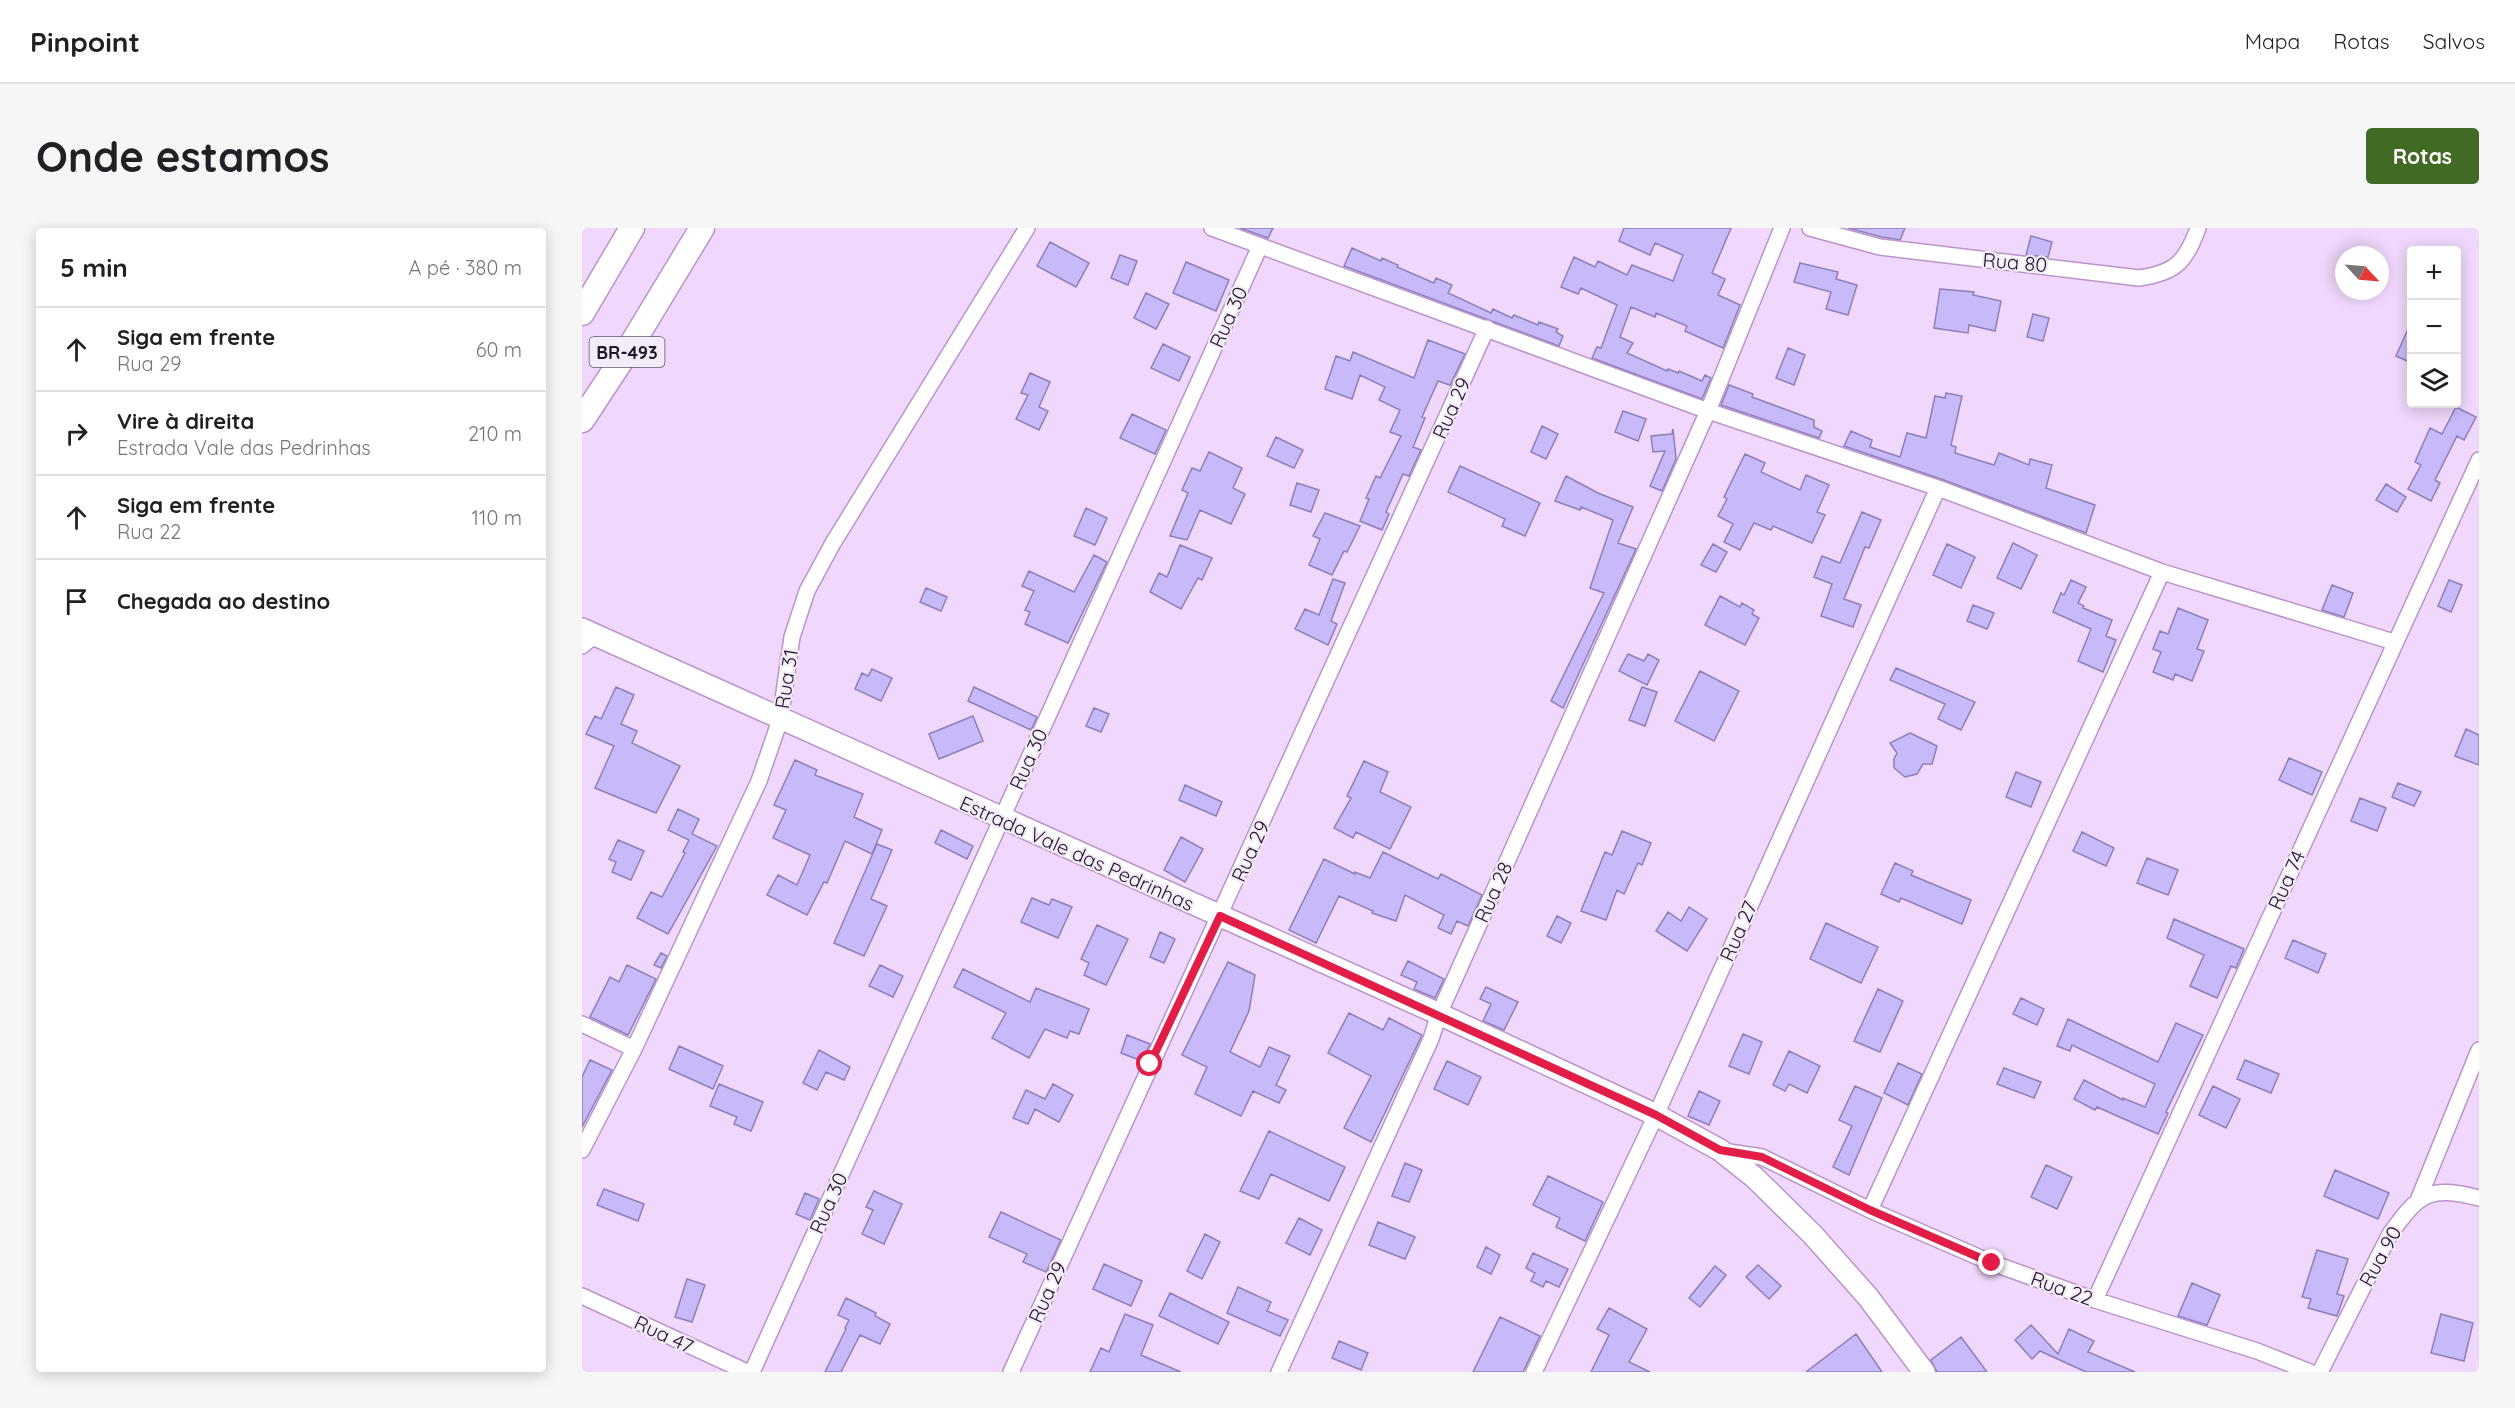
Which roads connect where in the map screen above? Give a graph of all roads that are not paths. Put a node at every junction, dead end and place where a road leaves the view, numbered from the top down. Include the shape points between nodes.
1 (632, 228) edge
2 (702, 228) edge
3 (1027, 228) edge
4 (1212, 228) edge
5 (1782, 228) edge
6 (1810, 228) edge
7 (2198, 228) edge
8 (1829, 231) edge
9 (1260, 246) junction
10 (582, 313) edge
11 (1487, 328) junction
12 (1708, 411) junction
13 (582, 420) edge
14 (2479, 460) edge
15 (1938, 488) junction
16 (2162, 572) junction
17 (586, 637) edge
18 (2394, 642) junction
19 (780, 720) junction
20 (1001, 819) junction
21 (1220, 916) junction
22 (1439, 1014) junction
23 (582, 1024) edge
24 (634, 1049) junction
25 (2479, 1050) edge
26 (1656, 1115) junction
27 (582, 1150) edge
28 (1720, 1150) junction
29 (2419, 1198) junction
30 (2479, 1198) edge
31 (1870, 1210) junction
32 (582, 1296) edge
33 (2095, 1300) junction
34 (1915, 1369) edge
35 (747, 1372) edge
36 (752, 1372) edge
37 (1011, 1372) edge
38 (1279, 1372) edge
39 (1534, 1372) edge
40 (2310, 1372) edge
41 (2319, 1372) edge

1 - 10 highway, BR-493
2 - 13 highway, BR-493
3 - 19 street, Rua 31 via 807,591 792,637
4 - 9 street
5 - 12 street
6 - 8 street, Rua 80
7 - 8 street, Rua 80 via 2176,267 2161,275 2139,278 1880,247
9 - 11 street
9 - 20 street, Rua 30
11 - 12 street
11 - 21 street, Rua 29
12 - 15 street
12 - 22 street, Rua 28
14 - 18 street, Rua 74
15 - 16 street
15 - 26 street, Rua 27
16 - 18 street
16 - 31 street
17 - 19 main road, Estrada Vale das Pedrinhas
18 - 33 street, Rua 74
19 - 20 main road, Estrada Vale das Pedrinhas
19 - 24 street, Rua 31 via 759,781
20 - 21 main road, Estrada Vale das Pedrinhas
20 - 36 street, Rua 30
21 - 22 main road, Estrada Vale das Pedrinhas
21 - 37 street, Rua 29
22 - 26 main road, Estrada Vale das Pedrinhas
22 - 38 street, Rua 28
23 - 24 street
24 - 27 street, Rua 31
25 - 29 street, Rua 90
26 - 28 main road, Estrada Vale das Pedrinhas
26 - 39 street, Rua 27
28 - 31 street, Rua 22 via 1762,1157
28 - 34 main road, Estrada Vale das Pedrinhas via 1754,1177 1813,1235 1868,1297
29 - 30 street via 2439,1192
29 - 41 street, Rua 90 via 2390,1234
31 - 33 street, Rua 22 via 1992,1263
32 - 35 street, Rua 47
33 - 40 street, Rua 22 via 2257,1351

